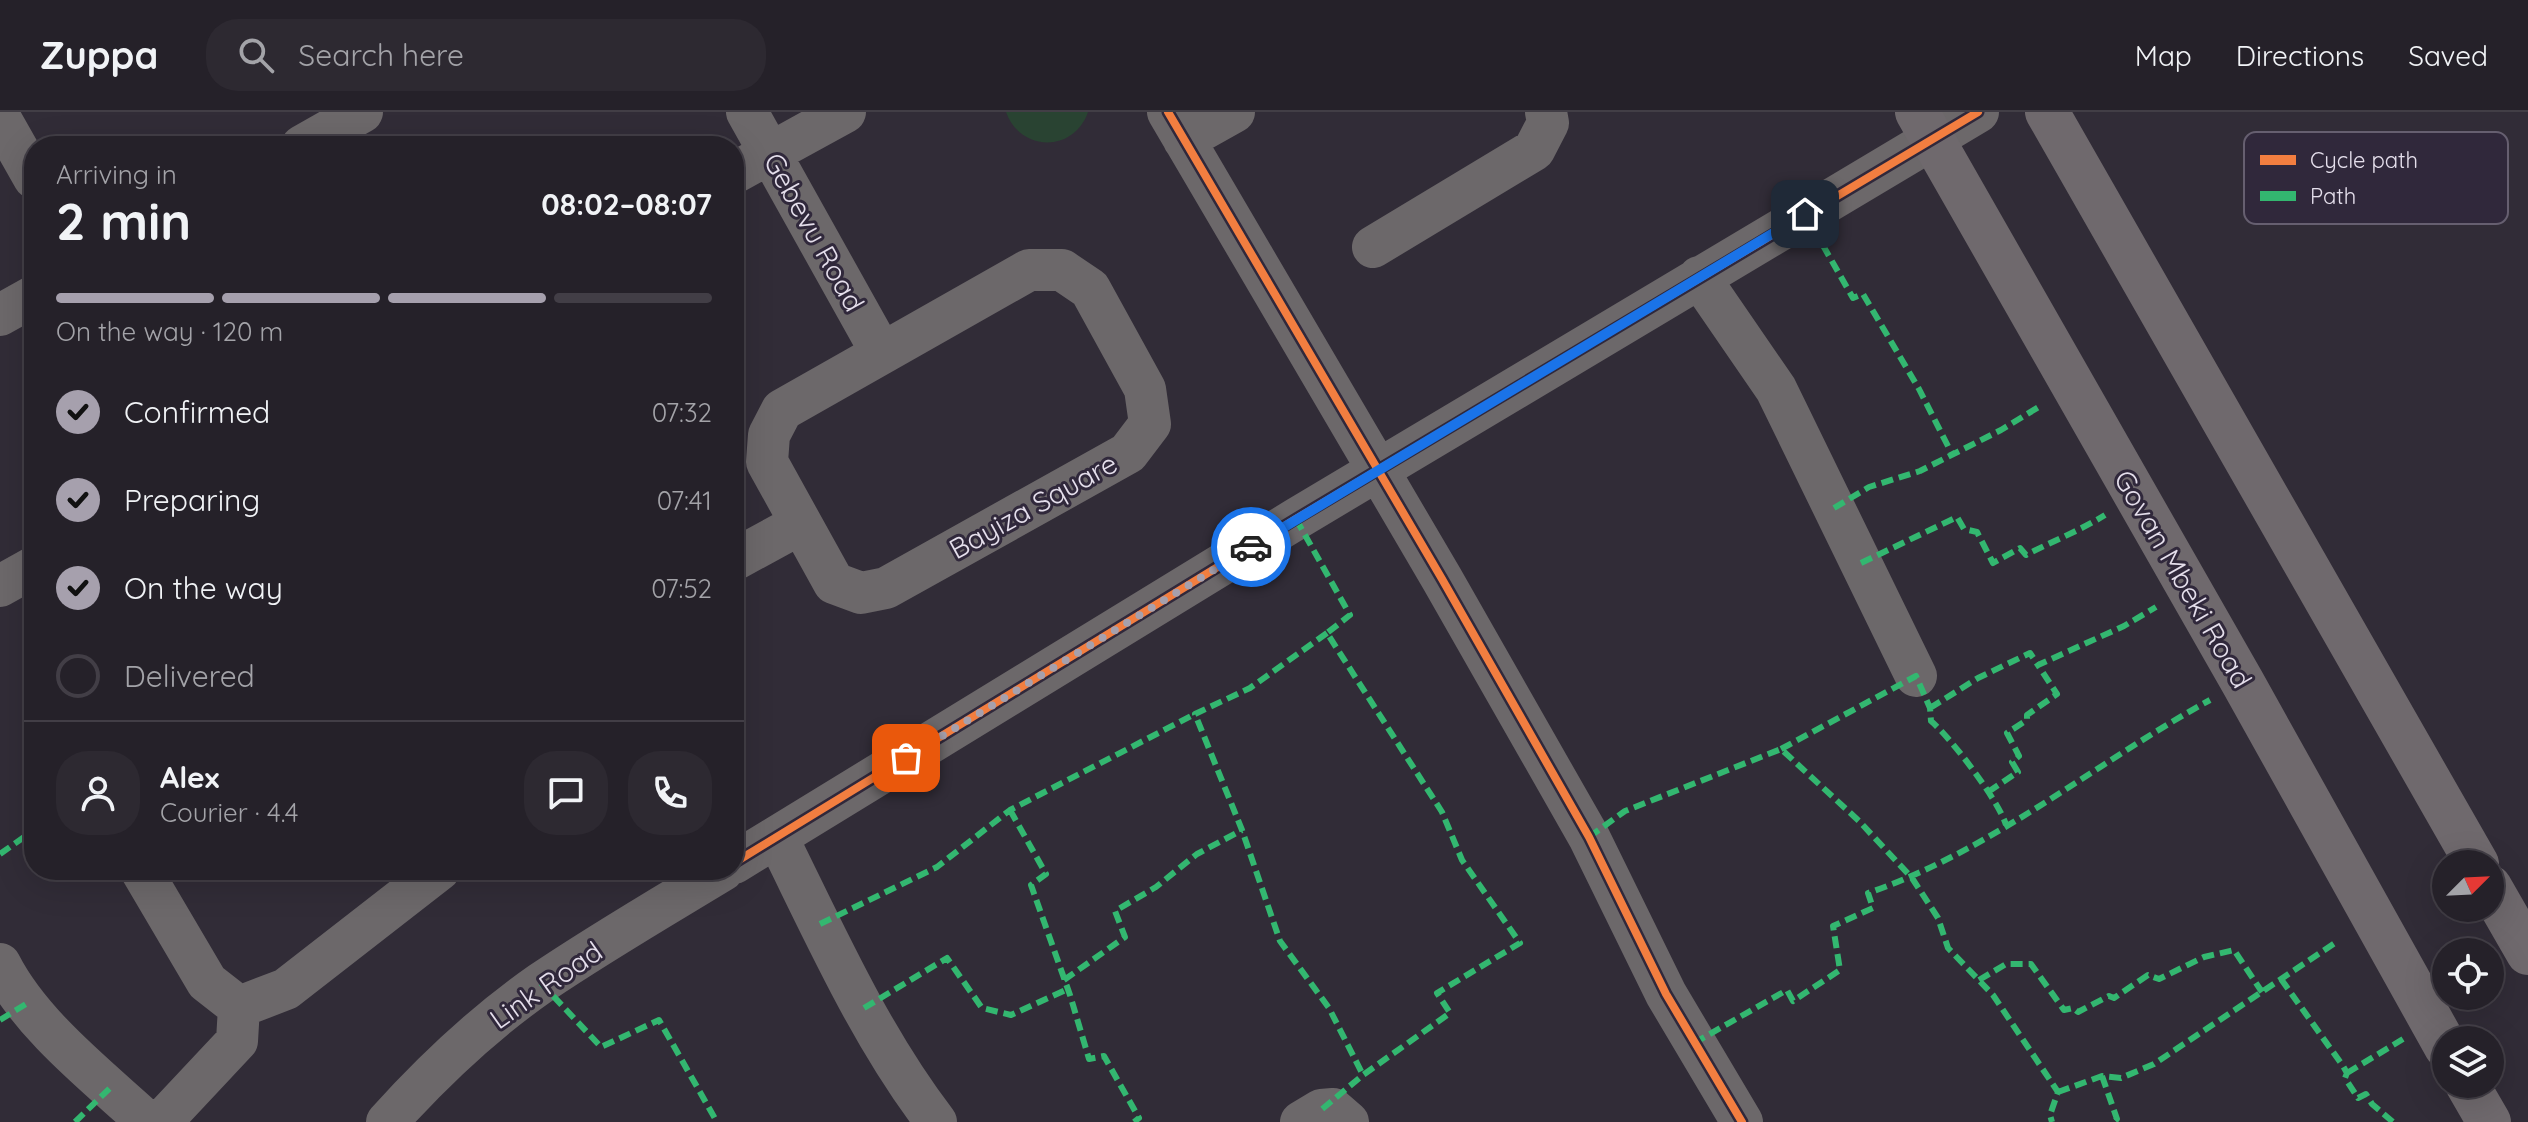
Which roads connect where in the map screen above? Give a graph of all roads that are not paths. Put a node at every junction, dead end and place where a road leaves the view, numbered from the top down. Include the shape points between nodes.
1 (362, 112) edge
2 (747, 112) edge
3 (845, 112) edge
4 (1234, 112) edge
5 (1546, 112) edge
6 (1978, 112) edge
7 (2047, 112) edge
8 (0, 118) edge
9 (1925, 125) edge
10 (1176, 126) edge
11 (320, 136) edge
12 (770, 153) junction
13 (24, 160) edge
14 (744, 167) edge
15 (1373, 247) dead end
16 (1699, 277) junction
17 (24, 302) edge
18 (0, 315) edge
19 (881, 352) junction
20 (1379, 470) junction
21 (800, 524) junction
22 (744, 555) edge
23 (24, 573) edge
24 (0, 586) edge
25 (1916, 676) dead end
26 (777, 837) junction
27 (2469, 850) edge
28 (744, 857) edge
29 (147, 880) edge
30 (426, 880) edge
31 (707, 880) edge
32 (2504, 911) edge
33 (2528, 953) edge
34 (0, 964) edge
35 (239, 1007) junction
36 (2434, 1026) edge
37 (2475, 1098) edge
38 (147, 1122) edge
39 (161, 1122) edge
40 (387, 1122) edge
41 (936, 1122) edge
42 (1301, 1122) edge
43 (1348, 1122) edge
44 (1742, 1122) edge
45 (2489, 1122) edge

1 - 11 street
2 - 12 street, Gebevu Road
3 - 12 street
4 - 10 street
5 - 15 street via 1548,123 1534,150
6 - 9 street
7 - 27 main road
8 - 13 street
9 - 16 street
9 - 36 main road, Govan Mbeki Road
10 - 20 street
12 - 14 street
12 - 19 street, Gebevu Road
16 - 20 street
16 - 25 street via 1776,389
17 - 18 street
19 - 21 street, Bayiza Square via 782,410 769,435 767,462
19 - 21 street, Bayiza Square via 1029,270 1062,270 1090,289 1145,389 1150,424 1128,453 886,588 861,593 834,583
20 - 26 street
20 - 44 street via 1589,837 1666,994
21 - 22 street
23 - 24 street
26 - 28 street
26 - 41 street via 864,1008
29 - 35 street via 207,982
30 - 35 street via 286,989
31 - 40 street, Link Road via 518,1001 424,1081
32 - 33 main road
34 - 38 street via 48,1028
35 - 39 street via 237,1041
37 - 45 main road
42 - 43 street via 1333,1109

